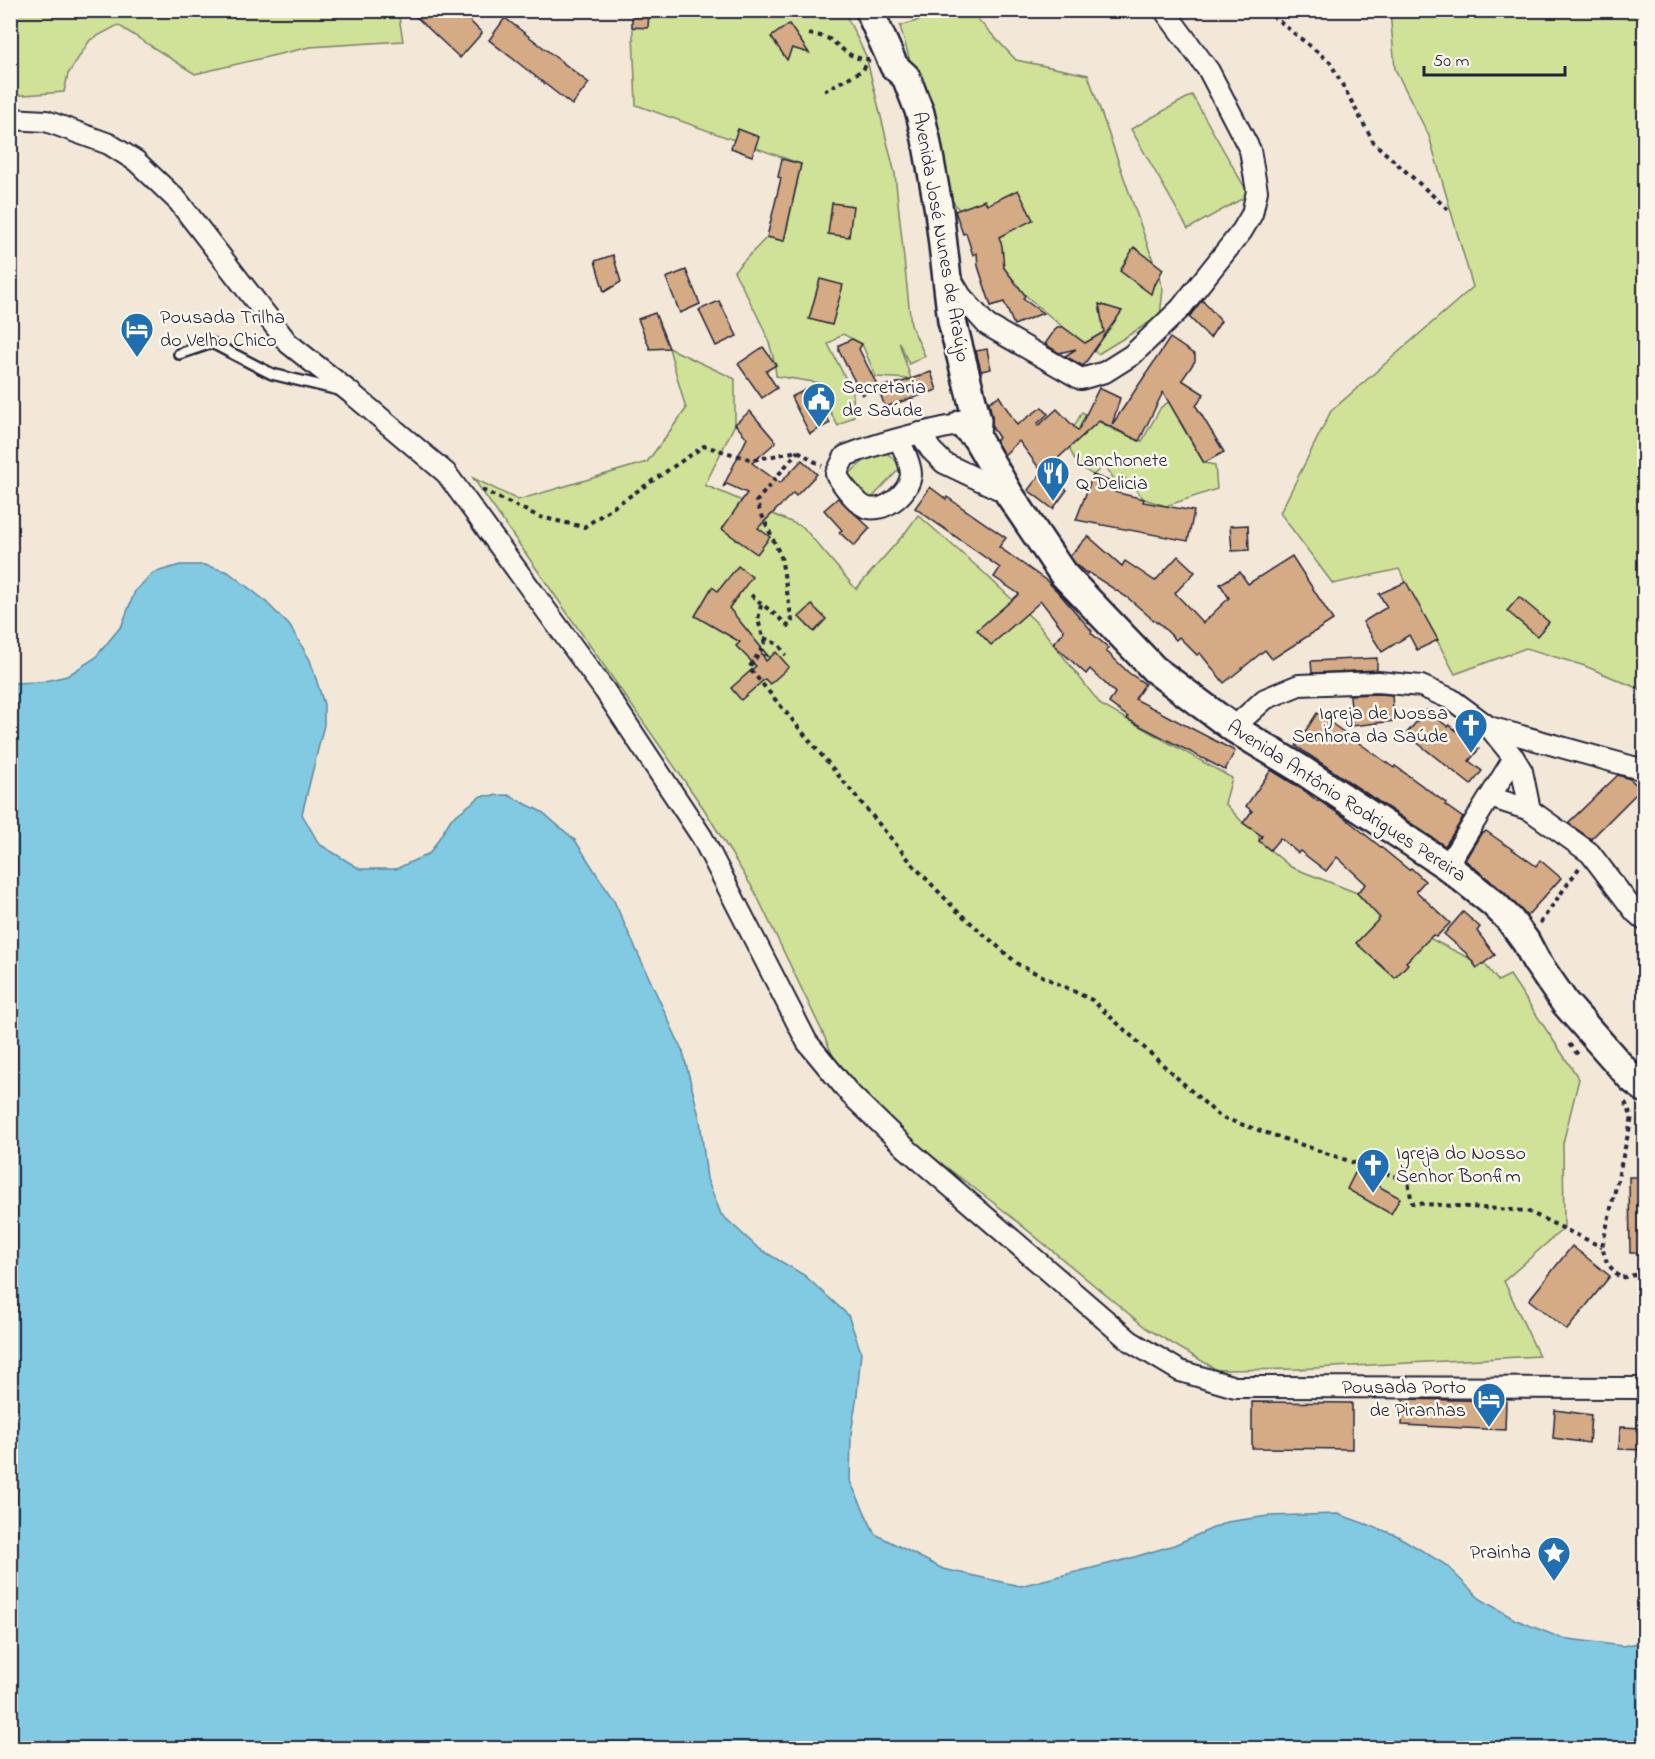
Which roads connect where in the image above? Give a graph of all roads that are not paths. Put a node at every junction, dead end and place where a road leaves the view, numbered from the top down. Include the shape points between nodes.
1 (1164, 10) edge
2 (875, 12) edge
3 (884, 60) junction
4 (10, 119) edge
5 (946, 271) junction
6 (179, 354) dead end
7 (351, 393) junction
8 (972, 427) junction
9 (920, 433) junction
10 (899, 439) junction
11 (1009, 494) junction
12 (1489, 727) junction
13 (1233, 728) junction
14 (1514, 758) junction
15 (1644, 770) edge
16 (1490, 797) junction
17 (1530, 810) junction
18 (1447, 866) junction
19 (1640, 916) edge
20 (1644, 1088) edge
21 (1644, 1388) edge

1 - 5 street via 1209,71 1250,150 1257,191 1252,214 1242,231 1180,309 1132,355 1105,372 1081,379 987,325 961,296
2 - 3 street
3 - 5 street, Avenida José Nunes de Araújo via 906,77 920,113
3 - 8 street, Avenida José Nunes de Araújo via 922,191 938,339
4 - 7 street via 46,121 109,144 136,161 178,201 288,343
5 - 8 street, Avenida José Nunes de Araújo
6 - 7 lane via 212,344 272,374
7 - 21 street via 446,473 605,691 702,837 807,1042 850,1094 907,1149 1130,1341 1180,1371 1235,1387
8 - 9 street
8 - 11 street, Avenida Antônio Rodrigues Pereira
9 - 10 street
9 - 11 street via 944,463
10 - 10 street via 845,456 836,474 861,505 884,506 904,494 911,472
11 - 13 street, Avenida Antônio Rodrigues Pereira via 1063,574 1137,652
12 - 13 street via 1452,699 1420,686 1378,682 1299,685 1265,699
12 - 14 street
12 - 15 street
13 - 18 street, Avenida Antônio Rodrigues Pereira
14 - 16 street
14 - 17 street via 1522,771
16 - 17 street
16 - 18 street
17 - 19 street via 1590,853
18 - 20 street, Avenida Antônio Rodrigues Pereira via 1510,920 1565,1003

